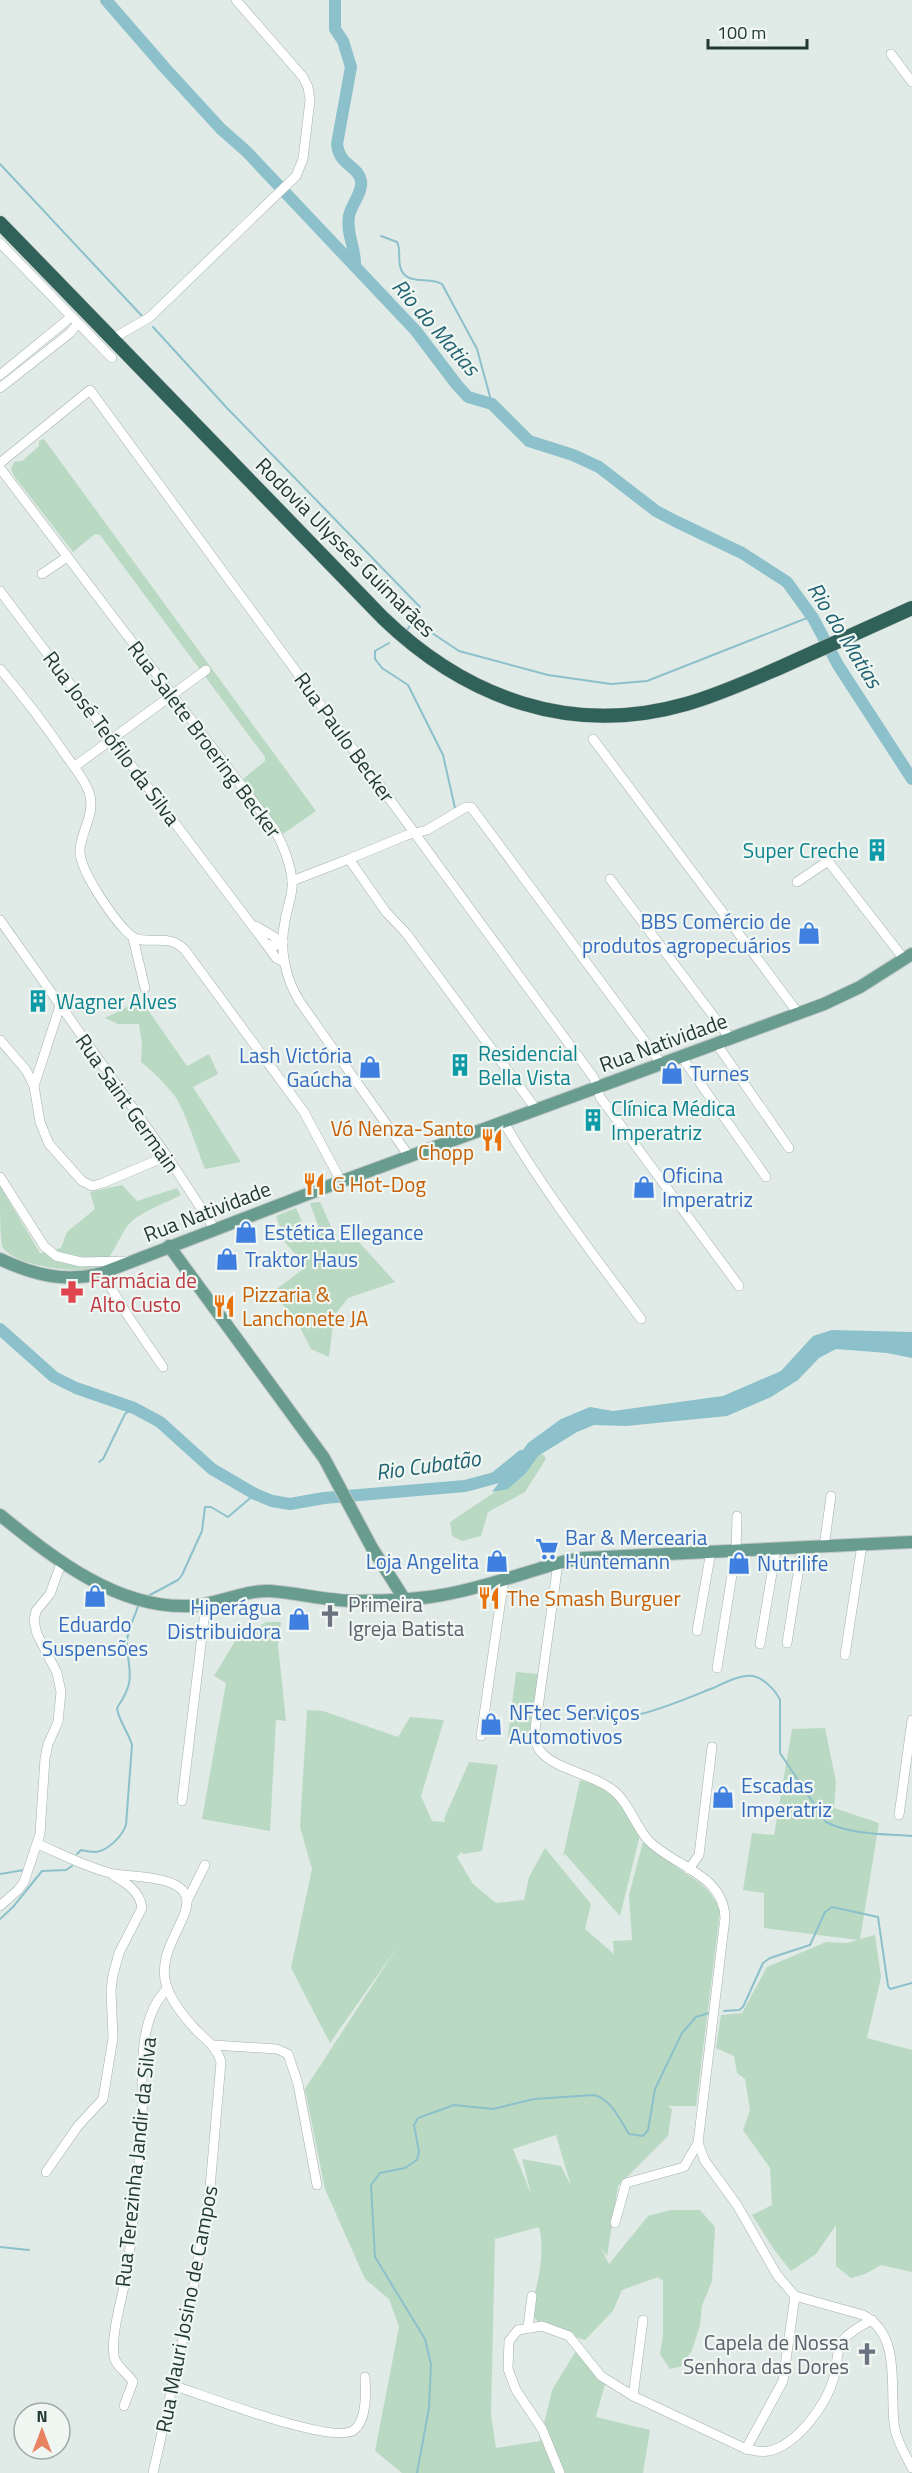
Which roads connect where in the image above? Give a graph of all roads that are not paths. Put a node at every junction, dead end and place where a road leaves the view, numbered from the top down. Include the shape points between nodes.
1 (236, 0) edge
2 (891, 54) dead end
3 (912, 82) edge
4 (0, 223) edge
5 (0, 243) edge
6 (59, 304) junction
7 (74, 320) junction
8 (61, 325) junction
9 (70, 333) junction
10 (90, 337) junction
11 (112, 339) junction
12 (112, 358) dead end
13 (0, 375) edge
14 (0, 387) edge
15 (0, 463) edge
16 (0, 468) edge
17 (67, 557) junction
18 (42, 574) dead end
19 (0, 591) edge
20 (912, 608) edge
21 (0, 669) edge
22 (206, 670) dead end
23 (173, 694) junction
24 (112, 739) junction
25 (593, 739) dead end
26 (74, 767) junction
27 (416, 833) junction
28 (349, 859) junction
29 (610, 879) dead end
30 (292, 881) junction
31 (797, 882) dead end
32 (0, 920) edge
33 (284, 922) junction
34 (252, 923) junction
35 (262, 930) junction
36 (132, 938) junction
37 (283, 942) junction
38 (266, 944) junction
39 (908, 956) edge
40 (284, 962) junction
41 (145, 988) dead end
42 (60, 1006) junction
43 (798, 1013) junction
44 (730, 1038) junction
45 (0, 1040) edge
46 (716, 1043) junction
47 (681, 1056) junction
48 (661, 1063) junction
49 (33, 1086) junction
50 (597, 1087) junction
51 (536, 1109) junction
52 (503, 1121) junction
53 (789, 1148) dead end
54 (167, 1156) junction
55 (409, 1156) junction
56 (0, 1177) edge
57 (766, 1177) dead end
58 (341, 1181) junction
59 (214, 1228) junction
60 (169, 1246) junction
61 (0, 1259) edge
62 (131, 1261) junction
63 (102, 1273) junction
64 (739, 1286) dead end
65 (641, 1319) dead end
66 (164, 1367) dead end
67 (831, 1496) dead end
68 (0, 1515) edge
69 (738, 1516) dead end
70 (912, 1542) edge
71 (862, 1545) junction
72 (824, 1547) junction
73 (802, 1548) junction
74 (776, 1549) junction
75 (735, 1550) junction
76 (711, 1551) junction
77 (62, 1561) junction
78 (558, 1563) junction
79 (504, 1578) junction
80 (405, 1600) junction
81 (206, 1603) junction
82 (698, 1631) dead end
83 (787, 1643) dead end
84 (760, 1644) dead end
85 (845, 1655) dead end
86 (717, 1668) dead end
87 (912, 1720) edge
88 (481, 1736) dead end
89 (712, 1747) dead end
90 (182, 1801) dead end
91 (899, 1815) dead end
92 (38, 1844) junction
93 (205, 1865) dead end
94 (689, 1869) junction
95 (110, 1873) junction
96 (187, 1901) junction
97 (0, 1906) edge
98 (167, 1989) junction
99 (213, 2045) junction
100 (698, 2143) junction
101 (45, 2172) dead end
102 (317, 2185) dead end
103 (615, 2223) dead end
104 (532, 2296) dead end
105 (795, 2296) junction
106 (643, 2320) dead end
107 (872, 2320) junction
108 (528, 2327) junction
109 (365, 2377) dead end
110 (172, 2385) junction
111 (633, 2396) junction
112 (124, 2406) dead end
113 (746, 2449) junction
114 (912, 2468) edge
115 (153, 2473) edge
116 (560, 2473) edge

1 - 11 street via 309,87 300,168 150,317
2 - 3 street
4 - 11 highway, Rodovia Ulysses Guimarães
5 - 6 street
6 - 7 street
6 - 8 street
7 - 8 street
7 - 9 street
7 - 10 street
8 - 13 street
9 - 10 street
9 - 14 street
10 - 12 street
11 - 20 highway, Rodovia Ulysses Guimarães via 391,626 436,663 486,691 535,708 596,715 635,714 686,705
15 - 27 street, Rua Paulo Becker via 90,390
16 - 17 street, Rua Salete Broering Becker
17 - 18 street
17 - 23 street, Rua Salete Broering Becker
19 - 24 street, Rua José Teófilo da Silva
21 - 26 street
22 - 23 street
23 - 24 street
23 - 30 street, Rua Salete Broering Becker via 275,830 287,856
24 - 26 street
24 - 34 street, Rua José Teófilo da Silva
25 - 43 street
26 - 36 street via 87,787 91,804 80,853 82,862 98,892
27 - 28 street
27 - 48 street via 471,807
27 - 50 street, Rua Paulo Becker
28 - 30 street
28 - 51 street
29 - 44 street
30 - 33 street, Rua Salete Broering Becker
31 - 39 street via 828,861
32 - 42 street, Rua Saint Germain
33 - 35 street
33 - 37 street, Rua Salete Broering Becker
34 - 35 street
34 - 38 street, Rua José Teófilo da Silva
35 - 37 street
36 - 41 street
36 - 58 street via 169,940 185,950 304,1112
37 - 38 street via 275,946
37 - 40 street, Rua Salete Broering Becker
38 - 40 street, Rua José Teófilo da Silva
39 - 43 main road, Rua Natividade via 856,989
40 - 55 street, Rua Salete Broering Becker via 300,1002
42 - 49 street
42 - 54 street, Rua Saint Germain
43 - 44 main road, Rua Natividade
44 - 46 main road, Rua Natividade
45 - 49 street via 26,1070
46 - 47 main road, Rua Natividade
46 - 53 street
47 - 48 main road, Rua Natividade
47 - 57 street
48 - 50 main road, Rua Natividade
49 - 54 street via 47,1142 87,1185 100,1184
50 - 51 main road, Rua Natividade
50 - 64 street, Rua Paulo Becker via 600,1097
51 - 52 main road, Rua Natividade
52 - 55 main road, Rua Natividade
52 - 65 street
54 - 59 street, Rua Saint Germain
55 - 58 main road, Rua Natividade
56 - 62 street via 44,1246 56,1256 81,1262
58 - 59 main road, Rua Natividade
59 - 60 main road, Rua Natividade
60 - 62 main road, Rua Natividade
60 - 80 main road via 330,1468 372,1548
61 - 63 main road, Rua Natividade via 47,1276 80,1278
62 - 63 main road, Rua Natividade
63 - 66 street
67 - 72 street
68 - 77 main road
69 - 75 street
70 - 71 main road
71 - 72 main road
71 - 85 street
72 - 73 main road
73 - 74 main road
73 - 83 street
74 - 75 main road
74 - 84 street
75 - 76 main road
75 - 86 street
76 - 78 main road via 596,1557
76 - 82 street
77 - 81 main road via 106,1587 135,1598 178,1605
77 - 92 street via 50,1594 36,1611 34,1620 58,1678 61,1698 58,1722 45,1753
78 - 79 main road
78 - 94 street via 536,1724 538,1747 549,1759 615,1791 647,1839
79 - 80 main road via 446,1595
79 - 88 street
80 - 81 main road via 347,1601 261,1591
81 - 90 street
87 - 91 street
89 - 94 street via 699,1855
92 - 95 street
92 - 97 street via 22,1885
93 - 96 street
94 - 100 street via 716,1890 725,1912
95 - 96 street via 171,1882
95 - 101 street via 130,1886 140,1898 142,1908 119,1953 113,1975 113,2038 105,2091 98,2107 78,2126
96 - 98 street via 164,1965
98 - 99 street via 190,2023
98 - 112 street, Rua Terezinha Jandir da Silva via 156,2002 142,2070 142,2129 129,2261 114,2355 133,2382
99 - 102 street via 277,2049 288,2054 298,2084
99 - 110 street, Rua Mauri Josino de Campos via 221,2072 210,2188
100 - 103 street via 684,2167 626,2183
100 - 105 street via 705,2161 777,2275
104 - 108 street
105 - 107 street via 863,2314
105 - 113 street via 785,2376
106 - 111 street
107 - 113 street via 842,2342 833,2381 807,2425 772,2450
107 - 114 street via 890,2350 894,2427
108 - 111 street via 546,2327 569,2336 601,2376
108 - 116 street via 510,2338 508,2369 516,2390 542,2429
109 - 110 street via 363,2413 355,2429 337,2434 298,2428
110 - 115 street, Rua Mauri Josino de Campos
111 - 113 street

